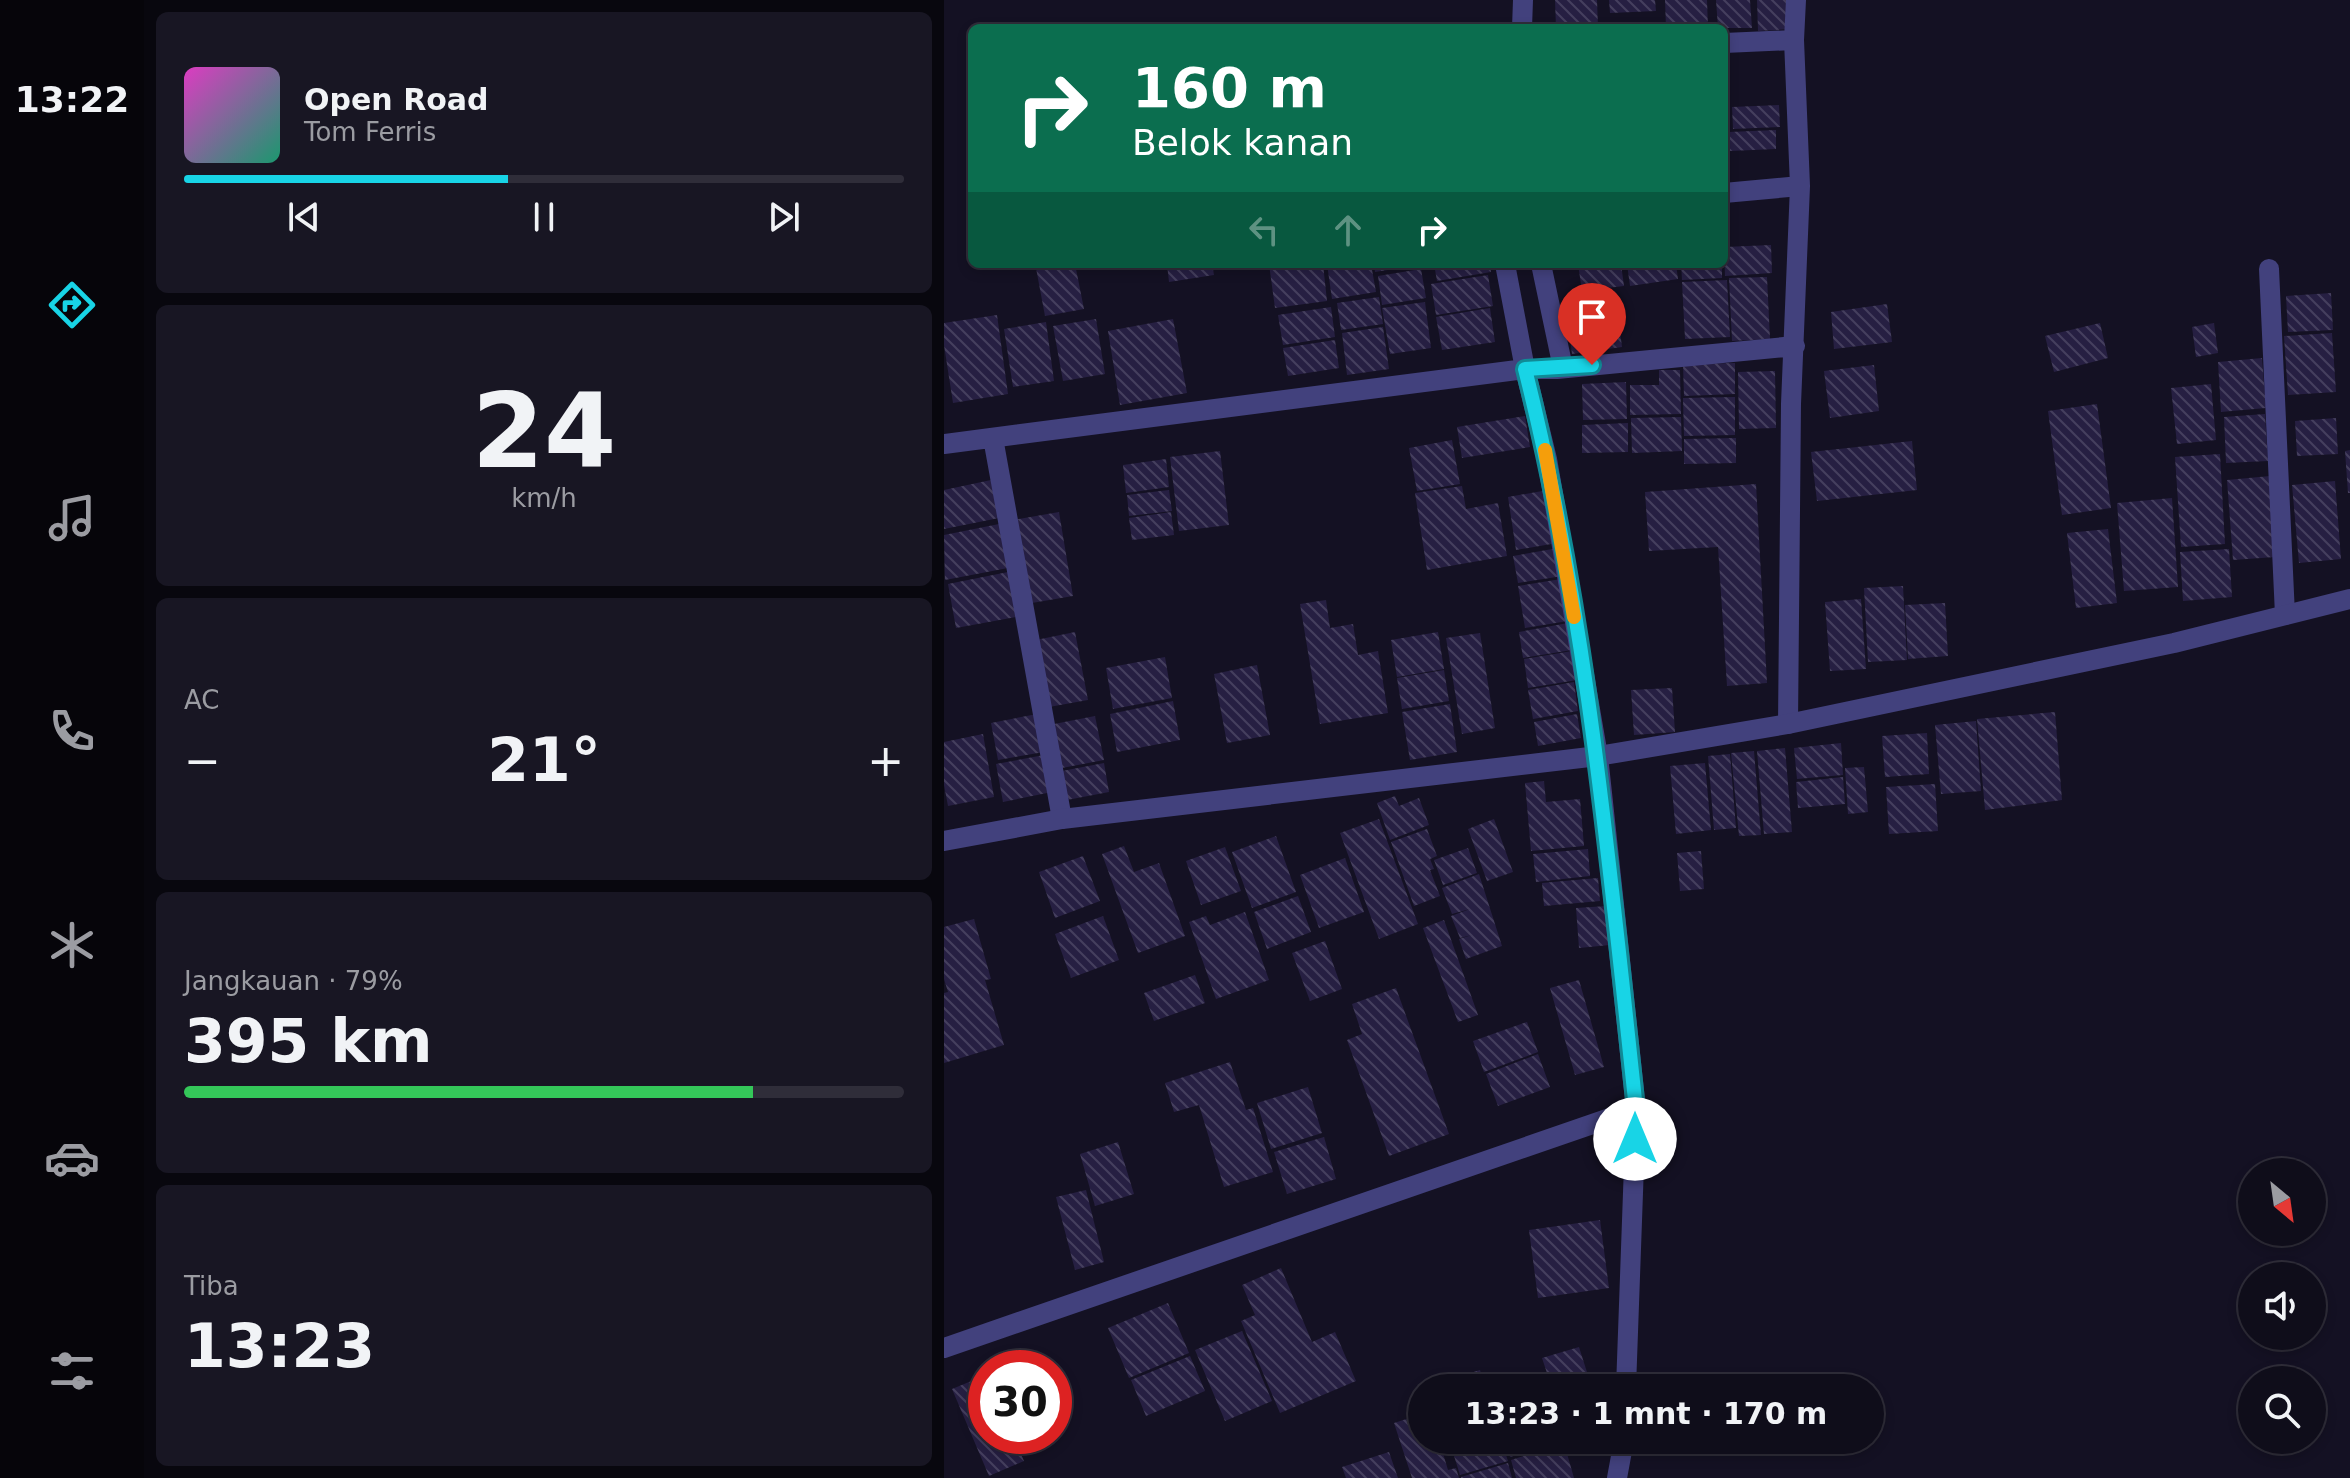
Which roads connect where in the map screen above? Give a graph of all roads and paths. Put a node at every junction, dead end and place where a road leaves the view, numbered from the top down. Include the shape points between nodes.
1 (1523, 0) edge
2 (1796, 0) edge
3 (1522, 24) edge
4 (1794, 40) junction
5 (1728, 43) edge
6 (1800, 186) junction
7 (1728, 193) edge
8 (1507, 268) edge
9 (1541, 268) edge
10 (2269, 269) dead end
11 (1795, 346) junction
12 (1546, 369) junction
13 (993, 438) junction
14 (944, 444) edge
15 (2350, 599) edge
16 (2285, 615) junction
17 (1788, 724) junction
18 (1598, 756) junction
19 (1062, 819) junction
20 (944, 841) edge
21 (1636, 1109) junction
22 (944, 1348) edge
23 (1627, 1374) edge
24 (1621, 1454) edge
25 (1617, 1478) edge

1 - 3 street
2 - 4 street
4 - 5 street
4 - 6 street
6 - 7 street
6 - 11 street
8 - 12 street
9 - 12 street
10 - 16 street
11 - 12 street
11 - 17 street
12 - 13 street
12 - 18 street via 1547,459
13 - 14 street
13 - 19 street
15 - 16 street
16 - 17 street
17 - 18 street
18 - 19 street
18 - 21 street
19 - 20 street
21 - 22 street
21 - 23 street
24 - 25 street

